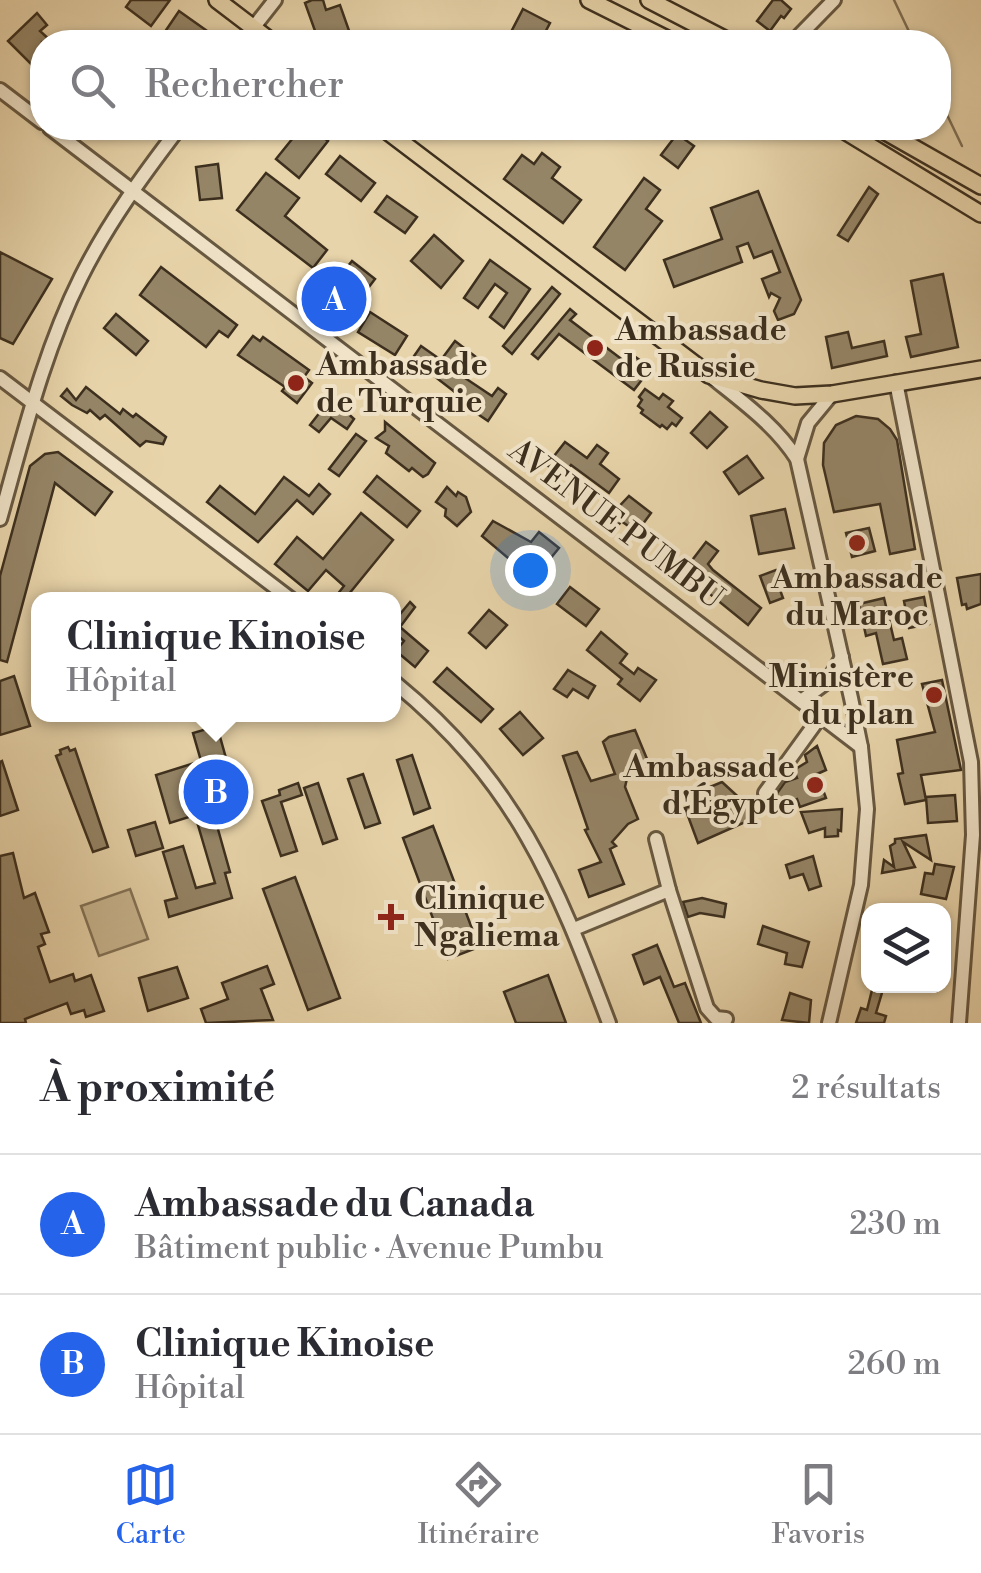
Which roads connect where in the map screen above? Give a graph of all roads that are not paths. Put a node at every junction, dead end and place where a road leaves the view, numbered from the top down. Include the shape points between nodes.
1 (217, 0) edge
2 (274, 0) edge
3 (589, 0) edge
4 (648, 0) edge
5 (834, 0) edge
6 (253, 28) junction
7 (256, 30) edge
8 (649, 30) edge
9 (707, 30) edge
10 (805, 30) edge
11 (0, 90) edge
12 (30, 113) edge
13 (66, 140) edge
14 (170, 140) edge
15 (398, 140) edge
16 (861, 140) edge
17 (900, 140) edge
18 (981, 188) edge
19 (133, 189) junction
20 (981, 212) edge
21 (981, 369) edge
22 (710, 375) junction
23 (0, 378) edge
24 (896, 382) junction
25 (832, 394) junction
26 (33, 403) junction
27 (797, 459) junction
28 (0, 519) edge
29 (281, 592) edge
30 (842, 657) junction
31 (401, 688) edge
32 (801, 700) junction
33 (820, 717) junction
34 (860, 747) junction
35 (765, 793) dead end
36 (656, 839) dead end
37 (669, 890) junction
38 (574, 929) junction
39 (974, 942) edge
40 (726, 1019) dead end
41 (609, 1023) edge
42 (829, 1023) edge
43 (959, 1023) edge

1 - 6 main road
2 - 6 street
3 - 8 main road
4 - 9 main road
5 - 10 street
6 - 7 main road
11 - 12 street
13 - 19 street, AVENUE PUMBU
14 - 19 street
15 - 22 main road
16 - 20 main road
17 - 18 main road
19 - 26 street via 81,276
19 - 32 street, AVENUE PUMBU
21 - 24 main road
22 - 25 main road via 778,394
22 - 27 street via 758,414
23 - 26 street
24 - 25 main road
24 - 39 street via 971,762
25 - 27 street via 808,423
26 - 28 street
26 - 29 street
27 - 30 street
30 - 32 street via 828,682
30 - 34 street
31 - 38 street via 449,730 506,798
32 - 33 street, AVENUE PUMBU
33 - 34 street, AVENUE PUMBU
33 - 35 street
34 - 42 street via 866,847
36 - 37 street
37 - 38 street
37 - 40 street via 707,1008
38 - 41 street
39 - 43 street

